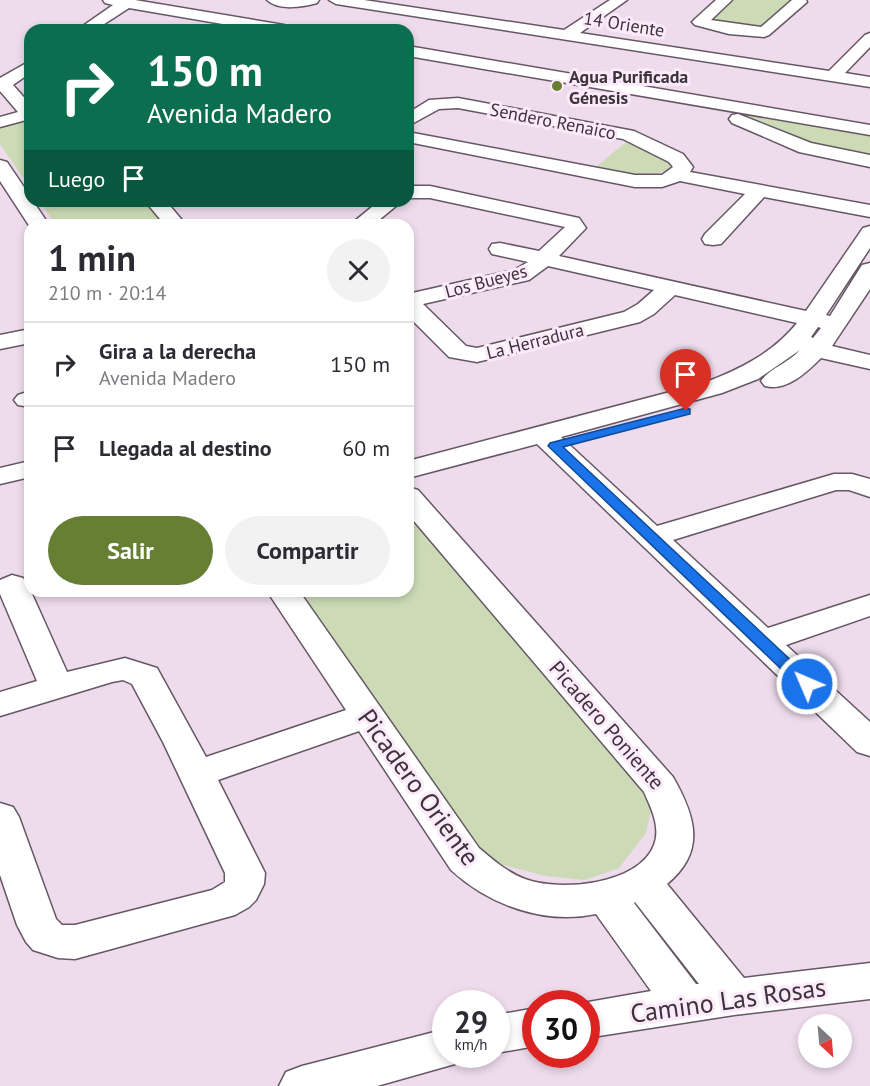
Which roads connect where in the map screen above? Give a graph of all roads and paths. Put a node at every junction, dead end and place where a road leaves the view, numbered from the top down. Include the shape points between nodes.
1 (110, 0) edge
2 (274, 0) edge
3 (312, 0) edge
4 (336, 0) edge
5 (620, 0) edge
6 (725, 0) edge
7 (799, 0) edge
8 (126, 3) junction
9 (455, 5) dead end
10 (583, 8) dead end
11 (604, 11) junction
12 (436, 15) junction
13 (94, 24) edge
14 (249, 24) edge
15 (417, 25) dead end
16 (729, 29) junction
17 (571, 36) junction
18 (867, 44) edge
19 (414, 52) edge
20 (697, 55) junction
21 (797, 70) junction
22 (24, 71) edge
23 (833, 76) junction
24 (867, 81) edge
25 (1, 90) edge
26 (697, 100) junction
27 (18, 117) edge
28 (414, 117) edge
29 (870, 130) edge
30 (628, 135) junction
31 (414, 139) edge
32 (870, 161) edge
33 (0, 166) edge
34 (583, 170) junction
35 (677, 176) junction
36 (759, 191) junction
37 (414, 192) edge
38 (24, 202) edge
39 (160, 207) edge
40 (384, 207) edge
41 (870, 212) edge
42 (171, 219) edge
43 (368, 219) edge
44 (869, 234) edge
45 (713, 238) dead end
46 (500, 249) dead end
47 (544, 259) junction
48 (870, 270) edge
49 (671, 287) junction
50 (414, 301) edge
51 (414, 308) edge
52 (817, 335) junction
53 (24, 337) edge
54 (0, 342) edge
55 (870, 352) edge
56 (870, 362) edge
57 (548, 440) junction
58 (414, 469) edge
59 (24, 470) edge
60 (0, 476) edge
61 (414, 484) edge
62 (870, 488) edge
63 (414, 503) edge
64 (652, 537) junction
65 (14, 585) edge
66 (287, 597) edge
67 (870, 605) edge
68 (764, 641) junction
69 (56, 687) junction
70 (0, 704) edge
71 (367, 716) junction
72 (870, 743) edge
73 (197, 774) junction
74 (0, 817) edge
75 (625, 890) junction
76 (870, 981) edge
77 (734, 997) junction
78 (686, 1005) junction
79 (600, 1017) edge
80 (432, 1052) edge
81 (302, 1086) edge

1 - 8 street
2 - 3 street
4 - 12 street, 14 Oriente
5 - 11 street
6 - 16 street via 699,21
7 - 16 street via 767,31
8 - 13 street
8 - 14 street
9 - 12 street
10 - 11 street
11 - 17 street
12 - 15 street
12 - 17 street, 14 Oriente
16 - 20 street
17 - 20 street, 14 Oriente via 663,50 658,58 667,61 688,62
18 - 23 street
19 - 26 street
20 - 21 street
21 - 23 street
21 - 24 street via 793,76 799,80 841,88 860,86
22 - 25 street
23 - 24 street
25 - 27 street
26 - 29 street
26 - 32 street via 798,145
28 - 30 street, Sendero Renaico via 435,104 453,103
30 - 34 street
30 - 35 street, Sendero Renaico via 680,161 683,170
31 - 34 street
33 - 38 street
34 - 35 street via 644,182
35 - 36 street
36 - 41 street
36 - 45 street
37 - 47 street, Los Bueyes via 572,222 576,228
39 - 42 street
40 - 43 street
44 - 52 street
46 - 47 street
47 - 49 street
47 - 50 street, Los Bueyes via 514,277
48 - 52 street
49 - 51 street, La Herradura via 632,317 477,354 458,352
49 - 52 street
52 - 55 street
52 - 56 street
52 - 57 street via 785,375 731,399
53 - 54 street
57 - 58 street
57 - 61 street
57 - 64 street
59 - 60 street
62 - 64 street via 852,482 827,484
63 - 75 street, Picadero Poniente via 668,797 675,816 676,836 671,850 663,864
64 - 68 street
65 - 69 street
66 - 71 street, Picadero Oriente
67 - 68 street
68 - 72 street
69 - 70 street
69 - 73 street via 110,671 133,671 149,680
71 - 73 street
71 - 75 street, Picadero Oriente via 465,859 492,881 528,896 567,902
73 - 74 street via 245,873 246,881 238,895 221,904 75,942 49,939 41,933
75 - 77 street
75 - 78 street
76 - 77 street, Camino Las Rosas
77 - 78 street, Camino Las Rosas
78 - 79 street, Camino Las Rosas
80 - 81 street

